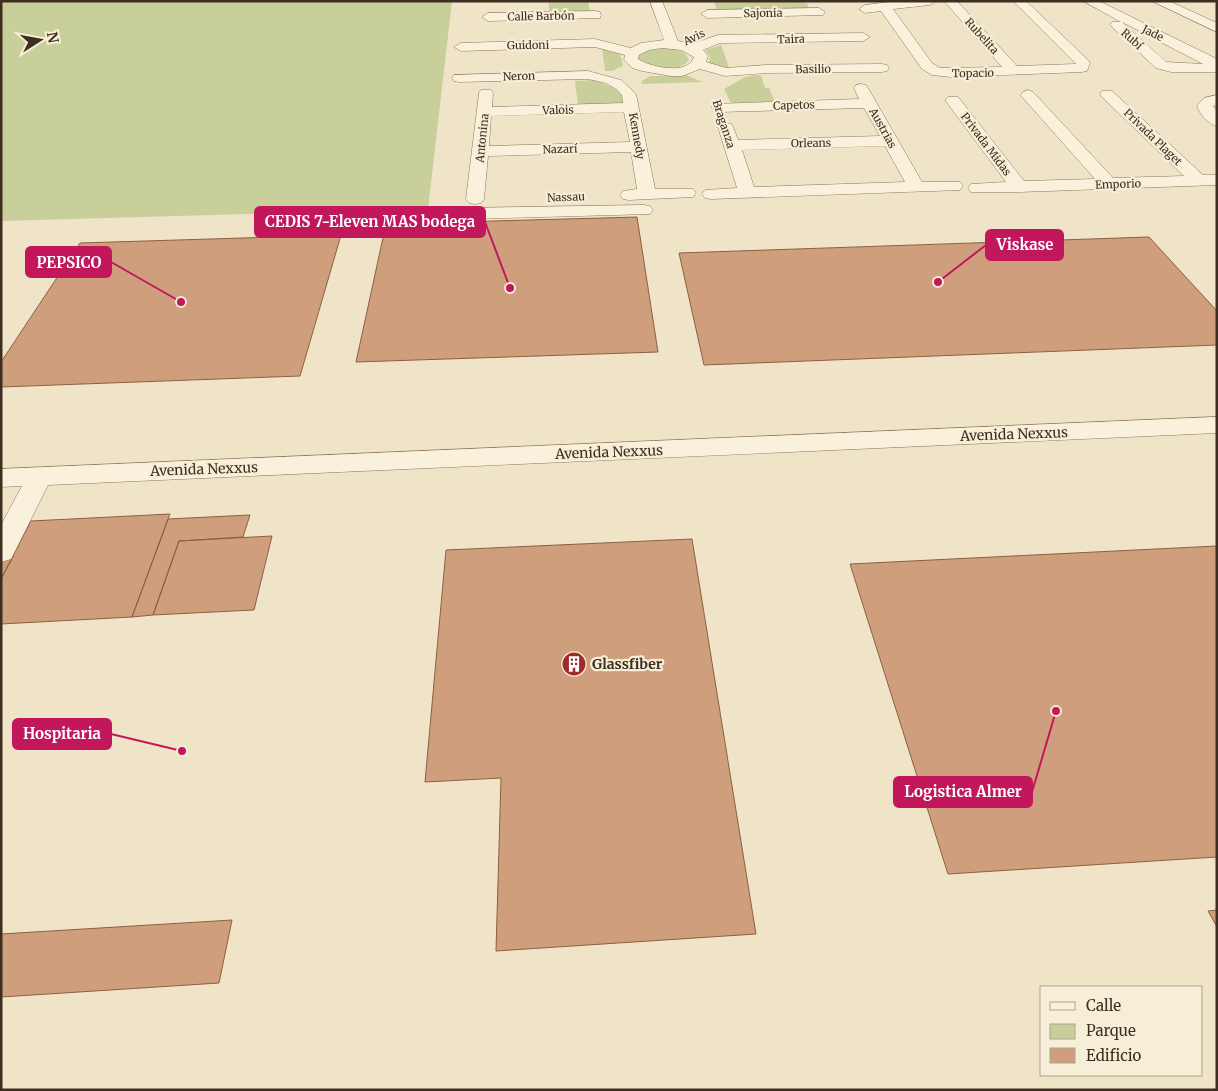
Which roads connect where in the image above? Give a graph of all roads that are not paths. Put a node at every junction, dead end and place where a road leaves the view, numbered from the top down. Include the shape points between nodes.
1 (487, 1) edge
2 (594, 1) edge
3 (701, 1) edge
4 (808, 1) edge
5 (930, 1) edge
6 (950, 1) edge
7 (1019, 1) edge
8 (1089, 1) edge
9 (1158, 1) edge
10 (657, 2) edge
11 (642, 4) dead end
12 (885, 7) junction
13 (865, 10) dead end
14 (1107, 10) junction
15 (819, 12) junction
16 (707, 14) junction
17 (595, 15) junction
18 (649, 28) dead end
19 (1217, 28) edge
20 (488, 31) junction
21 (715, 34) junction
22 (596, 37) junction
23 (863, 37) dead end
24 (832, 38) junction
25 (650, 45) junction
26 (674, 45) junction
27 (460, 47) dead end
28 (692, 49) junction
29 (638, 62) junction
30 (1217, 66) edge
31 (692, 67) junction
32 (851, 68) junction
33 (882, 68) dead end
34 (1014, 72) junction
35 (488, 77) junction
36 (459, 78) dead end
37 (610, 80) junction
38 (715, 94) junction
39 (1107, 94) dead end
40 (1028, 95) dead end
41 (954, 100) dead end
42 (1217, 100) edge
43 (869, 103) junction
44 (632, 107) junction
45 (484, 112) junction
46 (1217, 121) edge
47 (890, 141) junction
48 (731, 145) junction
49 (639, 147) junction
50 (480, 151) junction
51 (1198, 180) junction
52 (1217, 180) edge
53 (1109, 184) junction
54 (954, 186) dead end
55 (916, 187) junction
56 (1018, 187) junction
57 (977, 188) dead end
58 (748, 192) junction
59 (687, 193) dead end
60 (711, 194) dead end
61 (444, 200) dead end
62 (475, 200) junction
63 (645, 202) junction
64 (361, 222) dead end
65 (1217, 425) edge
66 (1, 478) edge
67 (35, 486) junction
68 (1, 496) edge
69 (1, 551) edge

1 - 20 street
2 - 17 street
3 - 16 street, Avis
4 - 15 street
5 - 12 street
6 - 34 street, Rubelita
7 - 34 street, Topacio via 1084,66 1076,70
8 - 14 street, Jade
9 - 19 street
10 - 11 street
10 - 26 street
12 - 13 street
12 - 34 street, Topacio via 932,70 951,74
14 - 30 street, Jade
14 - 30 street, Rubí via 1111,20 1161,66
15 - 16 street, Sajonia
15 - 24 street
16 - 21 street, Avis
17 - 20 street, Calle Barbón
17 - 22 street
18 - 25 street
20 - 22 street, Guidoni
20 - 27 street, Guidoni
21 - 24 street, Taira
21 - 26 street, Avis
21 - 28 street, Avis
22 - 25 street
22 - 29 street
23 - 24 street, Taira
25 - 26 street
25 - 29 street
26 - 28 street
28 - 31 street via 701,56
29 - 31 street via 673,72
29 - 37 street
31 - 32 street, Basilio via 725,72
31 - 38 street, Braganza
32 - 33 street, Basilio
32 - 43 street, Austrias
35 - 36 street, Neron
35 - 37 street, Neron via 579,74
35 - 45 street, Antonina
37 - 44 street, Kennedy via 629,94
38 - 43 street, Capetos
38 - 48 street, Braganza
39 - 51 street, Privada Plaget
40 - 53 street
41 - 56 street, Privada Midas
42 - 46 street via 1205,104
43 - 47 street, Austrias
44 - 45 street, Valois
44 - 49 street, Kennedy
45 - 50 street, Antonina
47 - 48 street, Orleans
47 - 55 street, Austrias
48 - 58 street, Braganza
49 - 50 street, Nazarí
49 - 63 street, Kennedy
50 - 62 street, Antonina
51 - 52 street, Emporio
51 - 53 street, Emporio
53 - 56 street, Emporio
54 - 55 street
55 - 58 street
56 - 57 street, Emporio
58 - 60 street
59 - 63 street, Nassau
61 - 62 street, Nassau
62 - 63 street, Nassau
63 - 64 street via 398,215
65 - 67 street, Avenida Nexxus via 118,473 58,494
66 - 67 street
67 - 68 street
67 - 69 street

